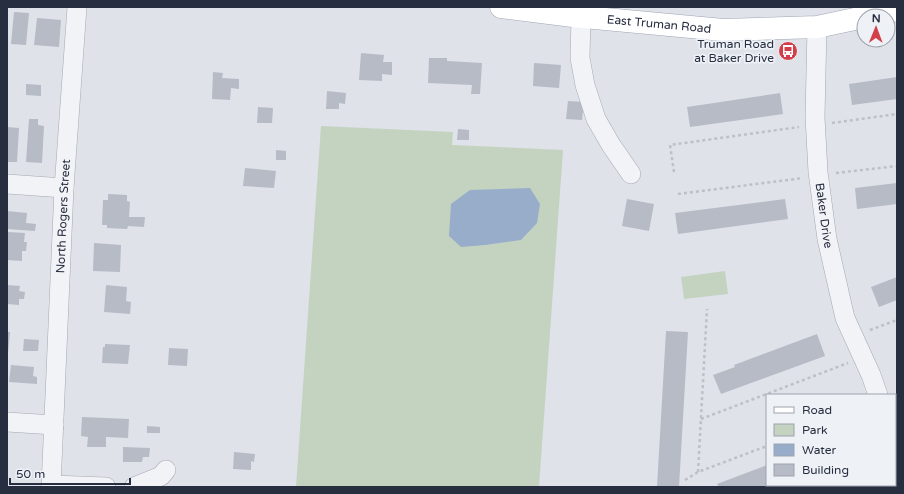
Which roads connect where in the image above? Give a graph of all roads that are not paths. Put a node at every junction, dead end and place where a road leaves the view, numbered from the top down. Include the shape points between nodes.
1 (77, 7) edge
2 (501, 7) edge
3 (576, 13) edge
4 (856, 19) edge
5 (817, 27) junction
6 (630, 174) dead end
7 (7, 184) edge
8 (64, 188) junction
9 (878, 394) edge
10 (7, 422) edge
11 (54, 425) junction
12 (166, 470) dead end
13 (51, 486) edge
14 (106, 487) edge
15 (134, 487) edge

1 - 8 street, North Rogers Street
2 - 3 main road, East Truman Road
3 - 5 main road, East Truman Road via 723,30
3 - 6 street via 585,85 596,119
4 - 5 main road, East Truman Road
5 - 9 street, Baker Drive via 815,117 818,172 827,239 845,318
7 - 8 street
8 - 11 street, North Rogers Street
10 - 11 street
11 - 13 street, North Rogers Street
12 - 15 street via 161,476
13 - 14 street

